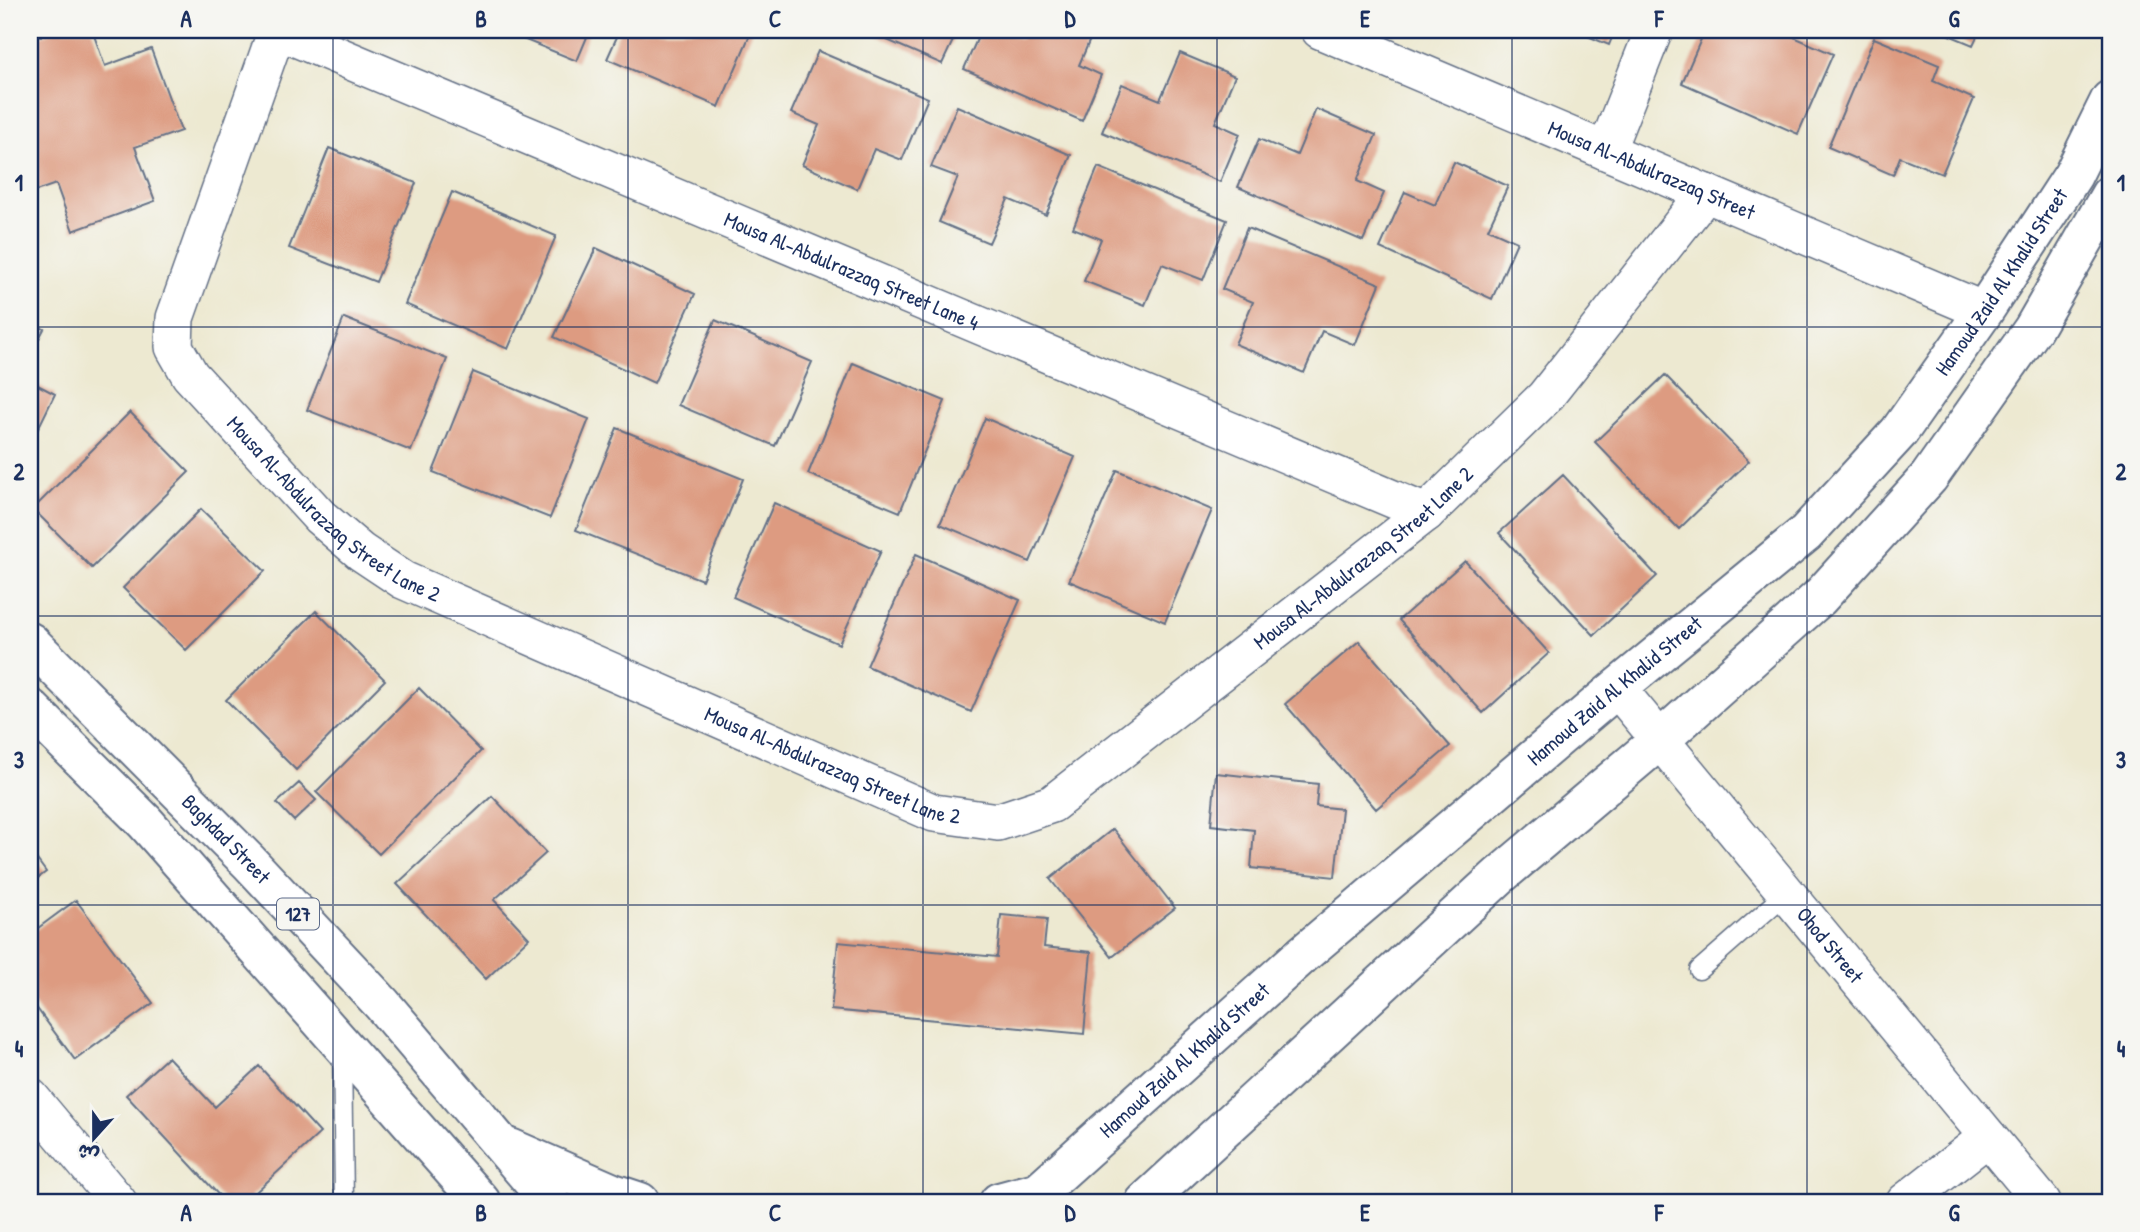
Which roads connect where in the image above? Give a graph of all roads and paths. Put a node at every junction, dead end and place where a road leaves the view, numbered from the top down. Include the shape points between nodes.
1 (277, 30) edge
2 (1320, 30) edge
3 (1654, 30) edge
4 (2110, 100) edge
5 (1606, 151) junction
6 (1706, 194) junction
7 (2110, 195) edge
8 (1984, 311) junction
9 (1426, 513) junction
10 (30, 642) edge
11 (1617, 688) junction
12 (30, 708) edge
13 (1661, 739) junction
14 (1787, 893) junction
15 (1699, 970) dead end
16 (342, 1044) junction
17 (30, 1097) edge
18 (1988, 1137) junction
19 (501, 1144) junction
20 (1033, 1196) edge
21 (475, 1198) edge
22 (118, 1202) edge
23 (345, 1202) edge
24 (550, 1202) edge
25 (640, 1202) edge
26 (999, 1202) edge
27 (1145, 1202) edge
28 (1905, 1202) edge
29 (2042, 1202) edge

1 - 9 street, Mousa Al-Abdulrazzaq Street Lane 4
1 - 9 street, Mousa Al-Abdulrazzaq Street Lane 2 via 175,318 174,347 190,375 320,517 403,580 934,813 998,822 1052,804
2 - 5 street, Mousa Al-Abdulrazzaq Street
3 - 5 street
4 - 8 main road, Hamoud Zaid Al Khalid Street via 2073,175
5 - 6 street, Mousa Al-Abdulrazzaq Street
6 - 8 street, Mousa Al-Abdulrazzaq Street
6 - 9 street, Mousa Al-Abdulrazzaq Street Lane 2 via 1545,397
7 - 13 main road, Hamoud Zaid Al Khalid Street via 2033,329 1929,477 1819,598
8 - 11 main road, Hamoud Zaid Al Khalid Street via 1899,432 1806,533
10 - 19 main road, Baghdad Street / 127 via 383,1004
11 - 13 street, Ohod Street
11 - 20 main road, Hamoud Zaid Al Khalid Street via 1301,956
12 - 16 main road, 127 via 145,822
13 - 14 street, Ohod Street
13 - 27 main road, Hamoud Zaid Al Khalid Street via 1499,876
14 - 15 lane
14 - 18 street, Ohod Street
16 - 21 main road, 127
16 - 23 lane
17 - 22 street
18 - 28 street
18 - 29 street, Ohod Street
19 - 24 main road, Baghdad Street / 127
19 - 25 main road
20 - 26 main road

